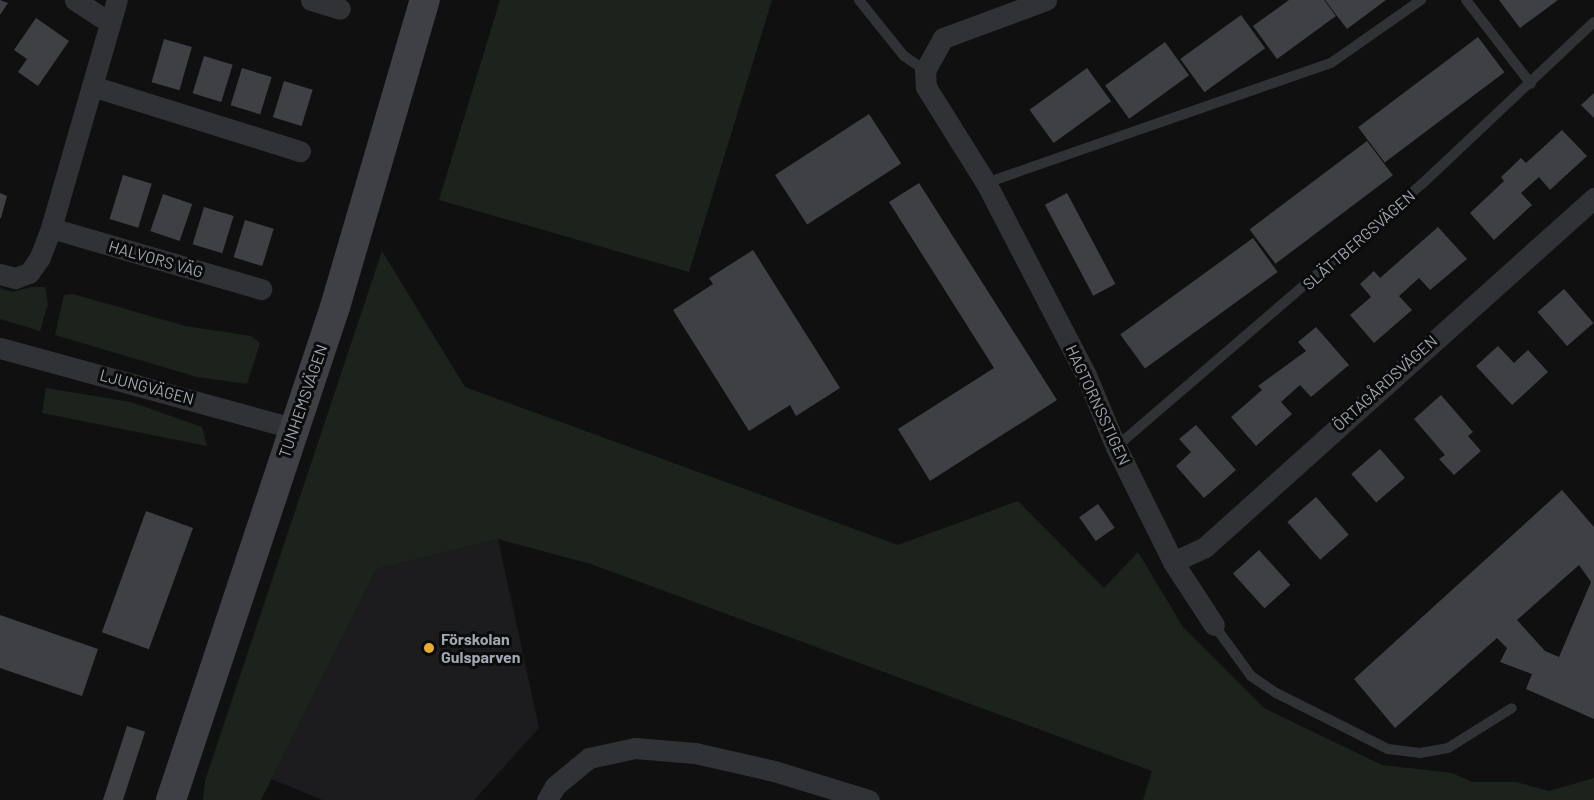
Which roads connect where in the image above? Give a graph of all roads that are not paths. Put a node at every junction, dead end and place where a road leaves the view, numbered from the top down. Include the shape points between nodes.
1 (75, 0) edge
2 (117, 0) edge
3 (311, 0) edge
4 (425, 0) edge
5 (859, 0) edge
6 (1046, 0) edge
7 (1421, 0) edge
8 (1466, 0) edge
9 (340, 9) dead end
10 (1594, 22) edge
11 (110, 23) junction
12 (925, 69) junction
13 (1531, 84) junction
14 (92, 86) junction
15 (300, 151) dead end
16 (986, 183) junction
17 (1594, 198) edge
18 (51, 228) junction
19 (0, 274) edge
20 (261, 290) dead end
21 (0, 348) edge
22 (293, 428) junction
23 (1116, 447) junction
24 (1173, 562) junction
25 (1214, 625) joint
26 (1512, 708) dead end
27 (171, 800) edge
28 (547, 800) edge
29 (869, 800) edge

1 - 11 street
2 - 11 street
3 - 9 street
4 - 22 street, TUNHEMSVÄGEN via 335,307
5 - 12 lane via 904,56
6 - 12 street via 943,38
7 - 16 lane via 1331,63
8 - 13 lane
10 - 13 lane, SLÄTTBERGSVÄGEN
11 - 14 street
12 - 16 street, HAGTORNSSTIGEN via 926,87
13 - 23 lane, SLÄTTBERGSVÄGEN via 1292,299
14 - 15 street
14 - 18 street
16 - 23 street, HAGTORNSSTIGEN via 1086,375
17 - 24 street, ÖRTAGÅRDSVÄGEN via 1205,548
18 - 19 street via 29,273 15,278
18 - 20 street, HALVORS VÄG
21 - 22 street, LJUNGVÄGEN
22 - 27 street, TUNHEMSVÄGEN
23 - 24 street, HAGTORNSSTIGEN
24 - 25 street, HAGTORNSSTIGEN
25 - 26 lane via 1260,682 1388,749 1420,753 1448,748
28 - 29 street via 555,786 589,758 635,748 694,753 774,771

